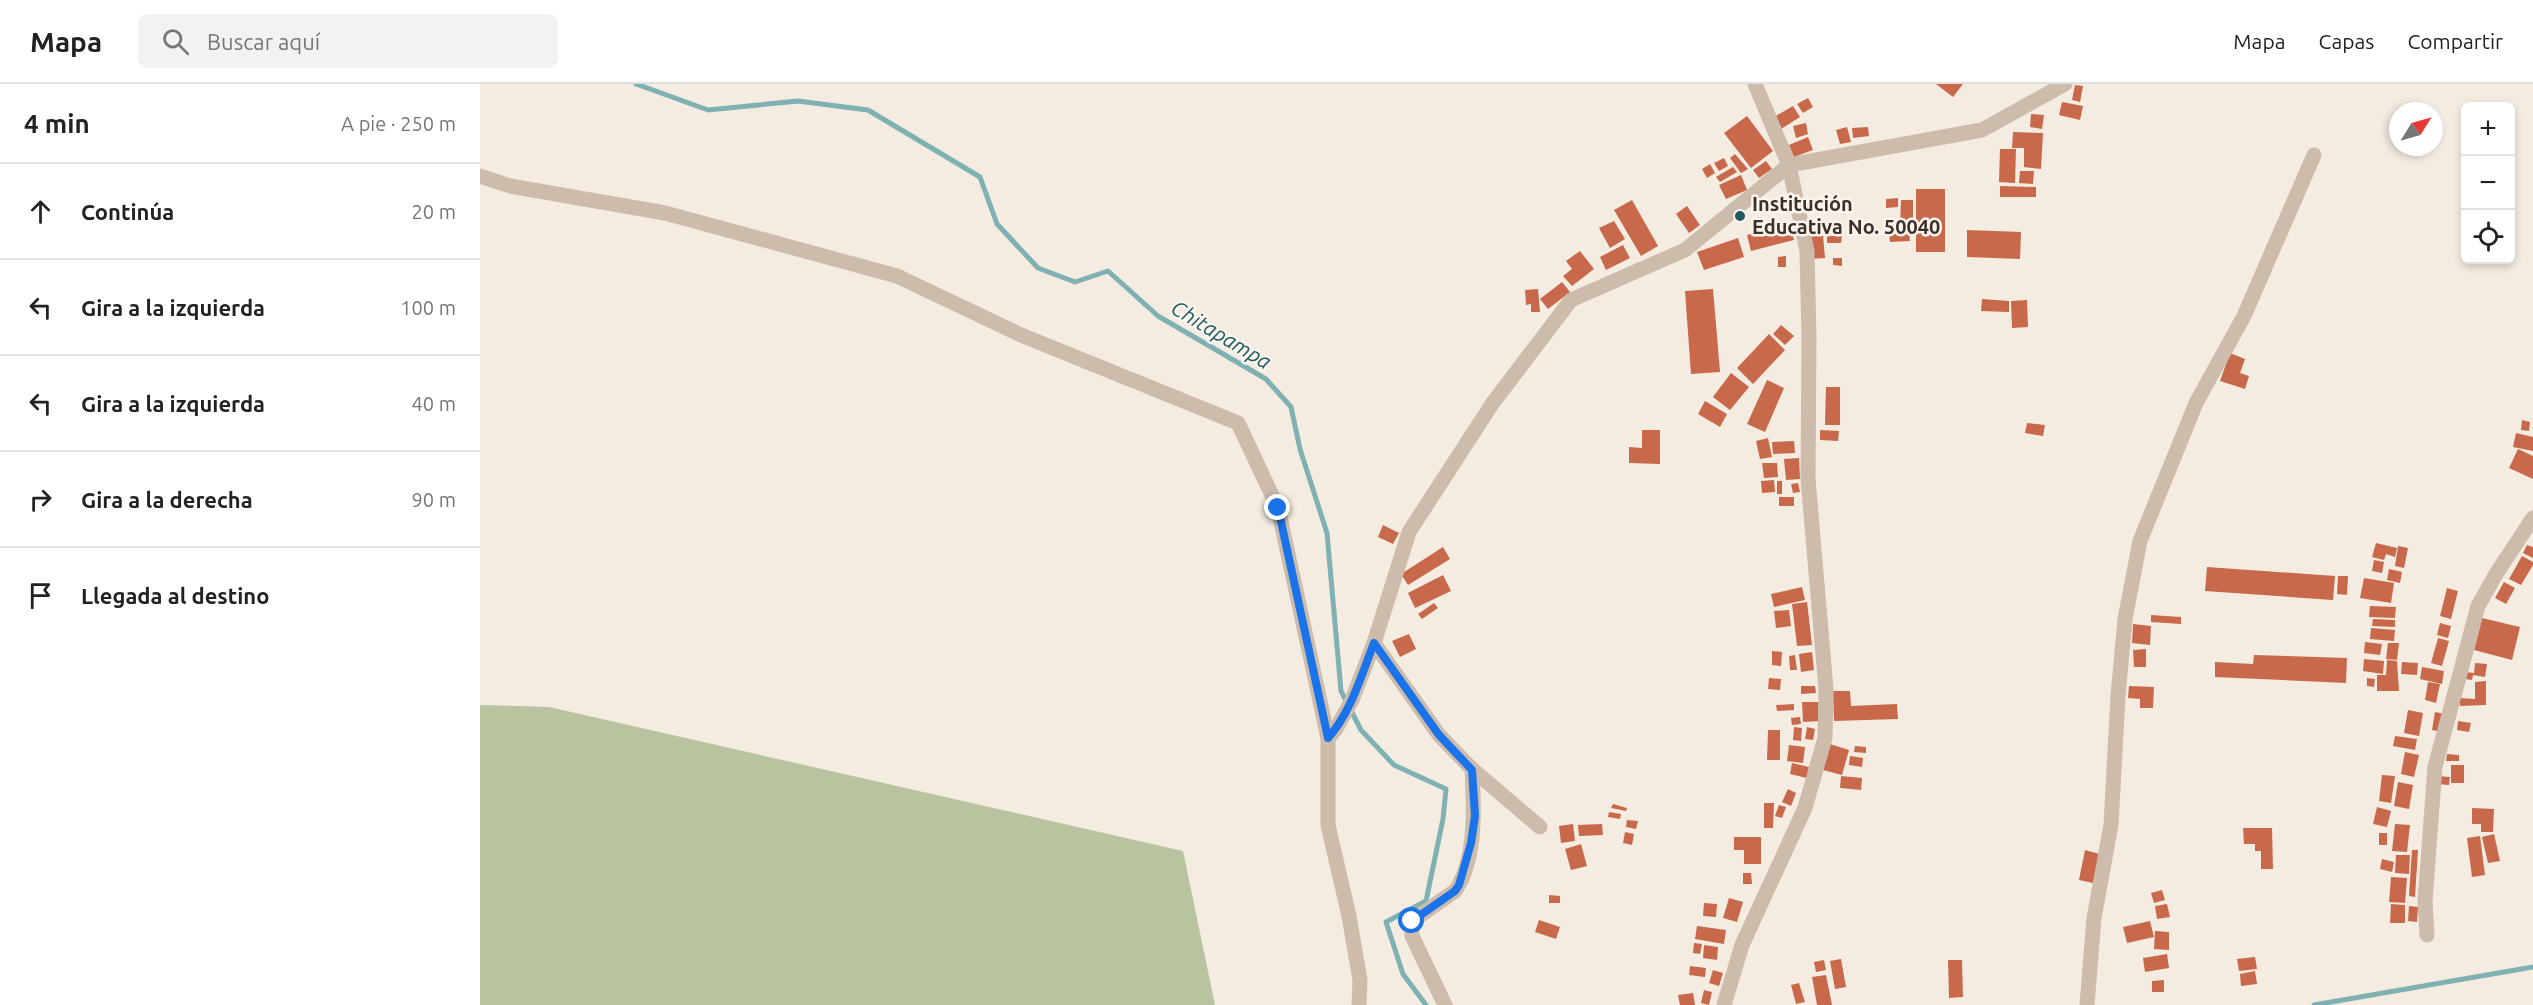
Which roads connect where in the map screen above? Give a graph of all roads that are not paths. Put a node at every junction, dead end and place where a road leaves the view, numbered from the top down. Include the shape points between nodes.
1 (1755, 84) edge
2 (2065, 84) edge
3 (2314, 155) dead end
4 (1789, 165) junction
5 (480, 176) edge
6 (2533, 518) edge
7 (1374, 643) junction
8 (1332, 734) junction
9 (1472, 770) junction
10 (1540, 827) dead end
11 (2427, 935) dead end
12 (1359, 1005) edge
13 (1445, 1005) edge
14 (1724, 1005) edge
15 (2087, 1005) edge

1 - 4 street
2 - 4 street via 1982,130
3 - 15 street via 2244,316 2196,403 2140,541 2125,619 2111,825 2094,918
4 - 7 street via 1685,250 1571,300 1492,404 1408,532
4 - 14 street via 1807,251 1808,479 1826,688 1826,738 1805,808 1742,945
5 - 8 street via 510,186 665,213 897,276 1021,335 1238,423 1278,508
6 - 11 street via 2478,606 2435,767 2425,891
7 - 8 street via 1352,700
7 - 9 street via 1439,735
8 - 12 street via 1329,825 1360,980
9 - 10 street
9 - 13 street via 1475,816 1459,885 1412,921 1411,927

